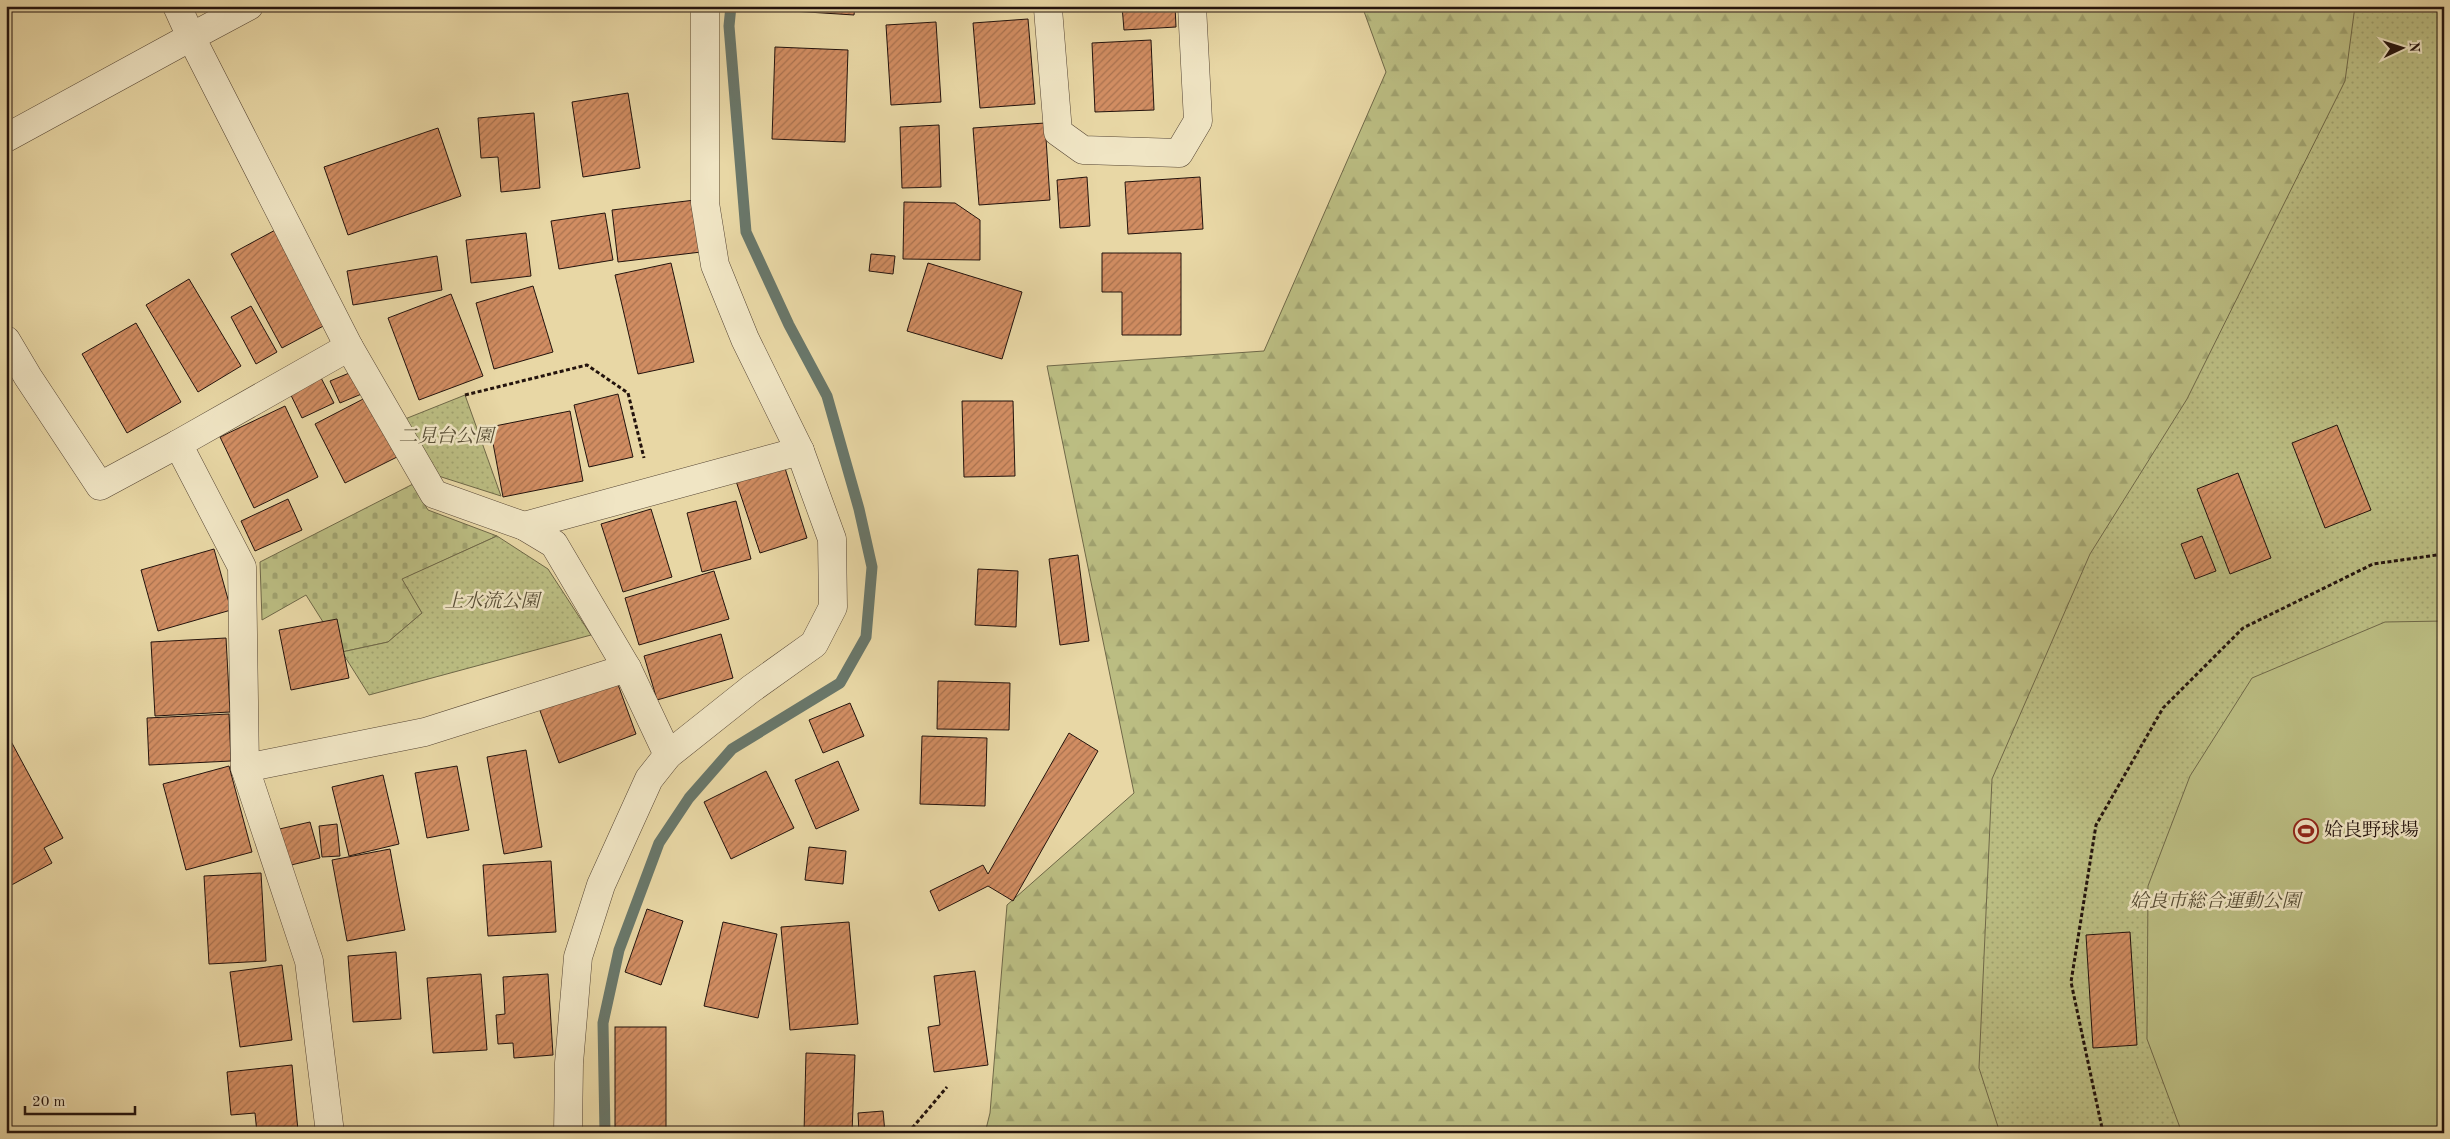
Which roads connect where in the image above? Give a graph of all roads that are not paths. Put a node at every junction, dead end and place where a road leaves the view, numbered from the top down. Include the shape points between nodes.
1 (177, 6) edge
2 (249, 6) edge
3 (705, 6) edge
4 (1050, 6) edge
5 (1192, 6) edge
6 (191, 37) junction
7 (6, 138) edge
8 (6, 340) edge
9 (349, 347) junction
10 (178, 444) junction
11 (800, 450) junction
12 (524, 526) junction
13 (627, 668) junction
14 (668, 755) junction
15 (244, 768) junction
16 (330, 1133) edge
17 (568, 1133) edge

1 - 6 street
2 - 6 street
3 - 11 street via 705,203 715,265 745,339
4 - 5 street via 1058,132 1083,150 1179,153 1198,121
6 - 7 street
6 - 9 street
8 - 10 street via 100,486
9 - 10 street
9 - 12 street via 434,494
10 - 15 street via 242,567
11 - 12 street
11 - 14 street via 832,540 833,608 814,644
12 - 13 street via 554,544
13 - 14 street
13 - 15 street via 425,732
14 - 17 street via 649,779 602,885 578,957 568,1063
15 - 16 street via 310,960

